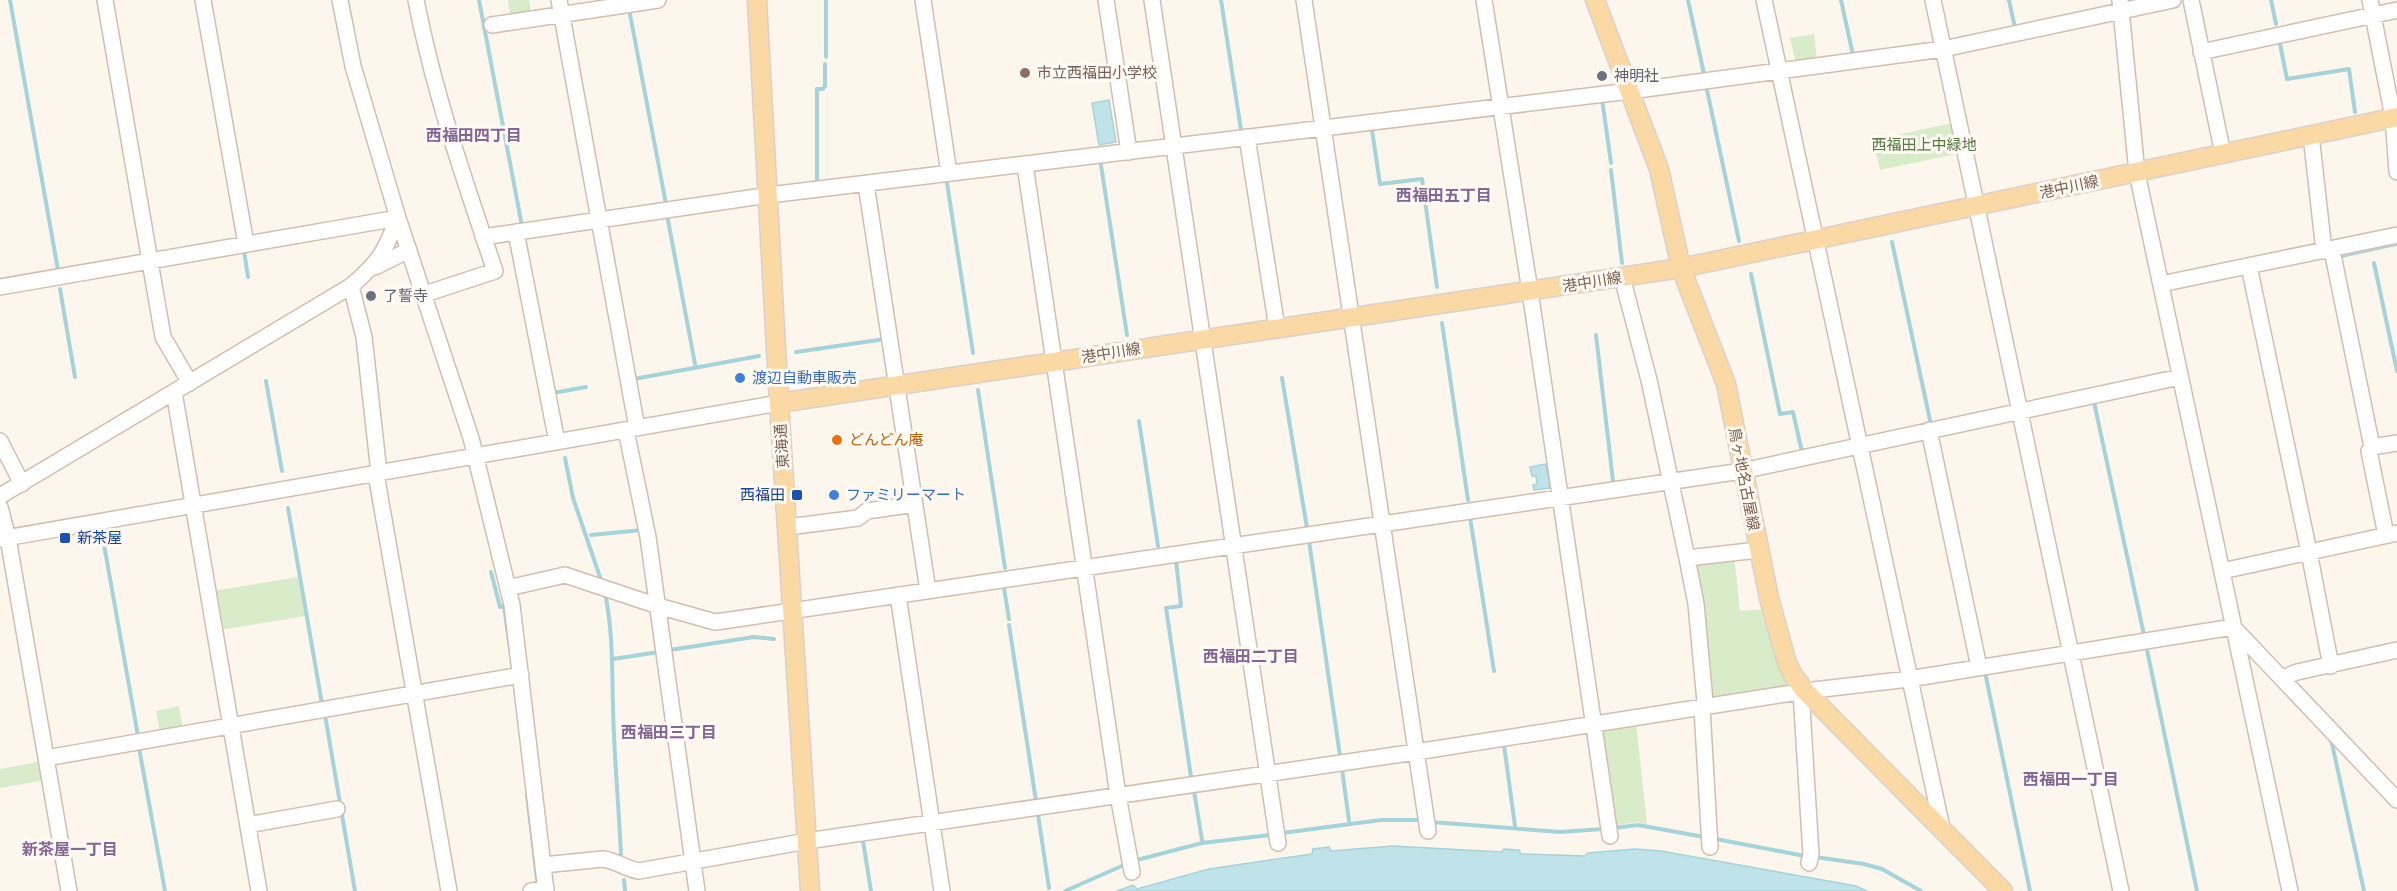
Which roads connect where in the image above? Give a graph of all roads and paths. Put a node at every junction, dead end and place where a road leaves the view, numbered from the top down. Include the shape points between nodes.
1 (105, 0) edge
2 (203, 0) edge
3 (339, 0) edge
4 (416, 0) edge
5 (658, 0) edge
6 (757, 0) edge
7 (923, 0) edge
8 (1106, 0) edge
9 (1152, 0) edge
10 (1304, 0) edge
11 (1484, 0) edge
12 (1595, 0) edge
13 (1764, 0) edge
14 (1933, 0) edge
15 (2173, 0) edge
16 (2190, 0) edge
17 (2121, 6) edge
18 (560, 7) edge
19 (2371, 8) edge
20 (2397, 10) edge
21 (492, 25) dead end
22 (1943, 49) junction
23 (2201, 51) junction
24 (1779, 70) junction
25 (1630, 91) junction
26 (1501, 106) junction
27 (2395, 117) edge
28 (1322, 128) junction
29 (2311, 135) junction
30 (1247, 137) junction
31 (1173, 145) junction
32 (1129, 152) junction
33 (2223, 154) junction
34 (1025, 165) junction
35 (2397, 172) edge
36 (949, 173) junction
37 (2137, 173) junction
38 (866, 184) junction
39 (769, 195) junction
40 (1978, 206) junction
41 (398, 218) junction
42 (599, 219) junction
43 (521, 231) junction
44 (2397, 235) edge
45 (483, 237) junction
46 (1816, 240) junction
47 (246, 244) junction
48 (409, 250) junction
49 (2328, 250) junction
50 (150, 261) junction
51 (2249, 266) junction
52 (1681, 268) junction
53 (371, 269) junction
54 (1622, 277) junction
55 (2161, 284) junction
56 (351, 286) junction
57 (0, 287) edge
58 (1530, 291) junction
59 (425, 294) junction
60 (1351, 317) junction
61 (1277, 328) junction
62 (1203, 339) junction
63 (1055, 362) junction
64 (2180, 377) junction
65 (190, 383) junction
66 (897, 386) junction
67 (174, 392) junction
68 (779, 403) junction
69 (2020, 411) junction
70 (632, 429) junction
71 (1929, 430) junction
72 (0, 441) edge
73 (557, 442) junction
74 (2397, 443) edge
75 (1860, 445) junction
76 (2372, 447) junction
77 (475, 456) junction
78 (1742, 471) junction
79 (377, 473) junction
80 (1669, 481) junction
81 (22, 484) junction
82 (0, 496) edge
83 (1558, 497) junction
84 (915, 504) junction
85 (192, 506) junction
86 (0, 507) edge
87 (1380, 523) junction
88 (788, 527) junction
89 (2392, 534) edge
90 (4, 539) edge
91 (1233, 546) junction
92 (1758, 550) junction
93 (2309, 552) junction
94 (1687, 558) junction
95 (1084, 569) junction
96 (2222, 571) junction
97 (508, 588) junction
98 (928, 591) junction
99 (898, 595) junction
100 (658, 606) junction
101 (793, 611) junction
102 (2233, 627) junction
103 (2397, 650) edge
104 (2071, 652) junction
105 (2331, 666) junction
106 (1979, 667) junction
107 (521, 675) junction
108 (2282, 678) junction
109 (1909, 679) junction
110 (1803, 692) junction
111 (415, 693) junction
112 (1702, 708) junction
113 (1592, 724) junction
114 (230, 725) junction
115 (1416, 752) junction
116 (46, 758) junction
117 (1267, 774) junction
118 (1118, 795) junction
119 (2397, 800) edge
120 (338, 809) dead end
121 (932, 824) junction
122 (248, 825) junction
123 (1942, 828) junction
124 (1428, 831) dead end
125 (1610, 836) dead end
126 (807, 841) junction
127 (1278, 843) dead end
128 (1710, 847) dead end
129 (693, 862) junction
130 (1809, 863) dead end
131 (543, 865) junction
132 (1132, 872) dead end
133 (546, 890) edge
134 (69, 891) edge
135 (259, 891) edge
136 (449, 891) edge
137 (531, 891) edge
138 (697, 891) edge
139 (810, 891) edge
140 (942, 891) edge
141 (2003, 891) edge
142 (2121, 891) edge
143 (2290, 891) edge

1 - 50 street
2 - 47 street
3 - 41 street via 353,66
4 - 45 street via 446,126
5 - 18 street
6 - 39 main road, 東海通
7 - 36 street
8 - 32 street
9 - 31 street
10 - 28 street
11 - 26 street
12 - 25 main road, 鳥ヶ地名古屋線
13 - 24 street
14 - 22 street
15 - 17 street
16 - 23 street
17 - 22 street
17 - 37 street
18 - 21 street
18 - 42 street
19 - 20 street
19 - 23 street
19 - 27 street
22 - 24 street
22 - 40 street
23 - 33 street
24 - 25 street
24 - 46 street
25 - 26 street
25 - 52 main road, 鳥ヶ地名古屋線 via 1666,191
26 - 28 street
26 - 58 street
27 - 29 main road, 港中川線
27 - 35 street
28 - 30 street
28 - 60 street
29 - 33 main road, 港中川線
29 - 49 street
30 - 31 street
30 - 61 street
31 - 32 street
31 - 62 street
32 - 34 street
33 - 37 main road, 港中川線
34 - 36 street
34 - 63 street
36 - 38 street
37 - 40 main road, 港中川線
37 - 55 street
38 - 39 street
38 - 66 street
39 - 42 street
39 - 68 main road, 東海通
40 - 46 main road, 港中川線
40 - 69 street
41 - 47 street
41 - 48 street
41 - 53 street via 383,255
42 - 43 street
42 - 70 street
43 - 45 street
43 - 73 street
44 - 49 street
45 - 59 street via 495,271
46 - 52 main road, 港中川線
46 - 75 street
47 - 50 street
48 - 53 street
48 - 59 street
49 - 51 street
49 - 76 street
50 - 57 street
50 - 65 street via 163,337
51 - 55 street
51 - 93 street
52 - 54 main road, 港中川線
52 - 78 main road, 鳥ヶ地名古屋線 via 1726,384
53 - 56 street
54 - 58 main road, 港中川線
54 - 80 street via 1649,380
55 - 64 street
56 - 65 street
56 - 79 street via 364,337
58 - 60 main road, 港中川線
58 - 83 street
59 - 77 street
60 - 61 main road, 港中川線
60 - 87 street
61 - 62 main road, 港中川線
62 - 63 main road, 港中川線
62 - 91 street
63 - 66 main road, 港中川線
63 - 95 street
64 - 69 street
64 - 96 street
65 - 67 street
66 - 68 main road, 港中川線
66 - 84 street
67 - 81 street
67 - 85 street
68 - 70 street
68 - 88 main road, 東海通
69 - 71 street
69 - 104 street
70 - 73 street
70 - 100 street
71 - 75 street
71 - 106 street
72 - 81 street
73 - 77 street
74 - 76 street
75 - 78 street
75 - 109 street
76 - 89 street via 2369,451
77 - 79 street
77 - 97 street
78 - 80 street
78 - 92 main road, 鳥ヶ地名古屋線
79 - 85 street
79 - 111 street
80 - 83 street
80 - 94 street
81 - 82 street
83 - 87 street
83 - 113 street
84 - 88 street via 867,511 858,518
84 - 98 street
85 - 90 street
85 - 114 street
86 - 90 street
87 - 91 street
87 - 115 street
88 - 101 main road, 東海通
89 - 93 street
90 - 116 street
91 - 95 street
91 - 117 street
92 - 94 street
92 - 110 main road, 鳥ヶ地名古屋線 via 1787,663
93 - 96 street
93 - 105 street
94 - 112 street via 1696,604 1705,702
95 - 98 street
95 - 118 street
96 - 102 street
97 - 100 street via 565,575
97 - 107 street
98 - 99 street
99 - 101 street
99 - 121 street
100 - 101 street via 715,622
100 - 129 street
101 - 126 main road, 東海通
102 - 104 street
102 - 108 street
102 - 143 street
103 - 105 street
104 - 106 street
104 - 142 street
105 - 108 street
106 - 109 street
107 - 111 street
107 - 131 street
108 - 119 street
109 - 110 street
109 - 123 street
110 - 112 street
110 - 123 main road, 鳥ヶ地名古屋線
110 - 130 street
111 - 114 street
111 - 136 street
112 - 113 street
112 - 128 street
113 - 115 street
113 - 125 street
114 - 116 street
114 - 122 street
115 - 117 street
115 - 124 street
116 - 134 street
117 - 118 street
117 - 127 street
118 - 121 street
118 - 132 street
120 - 122 street
121 - 126 street
121 - 140 street
122 - 135 street
123 - 141 main road, 鳥ヶ地名古屋線
126 - 129 street
126 - 139 main road, 東海通
129 - 131 street via 639,871 603,859
129 - 138 street
131 - 133 street
133 - 137 street

